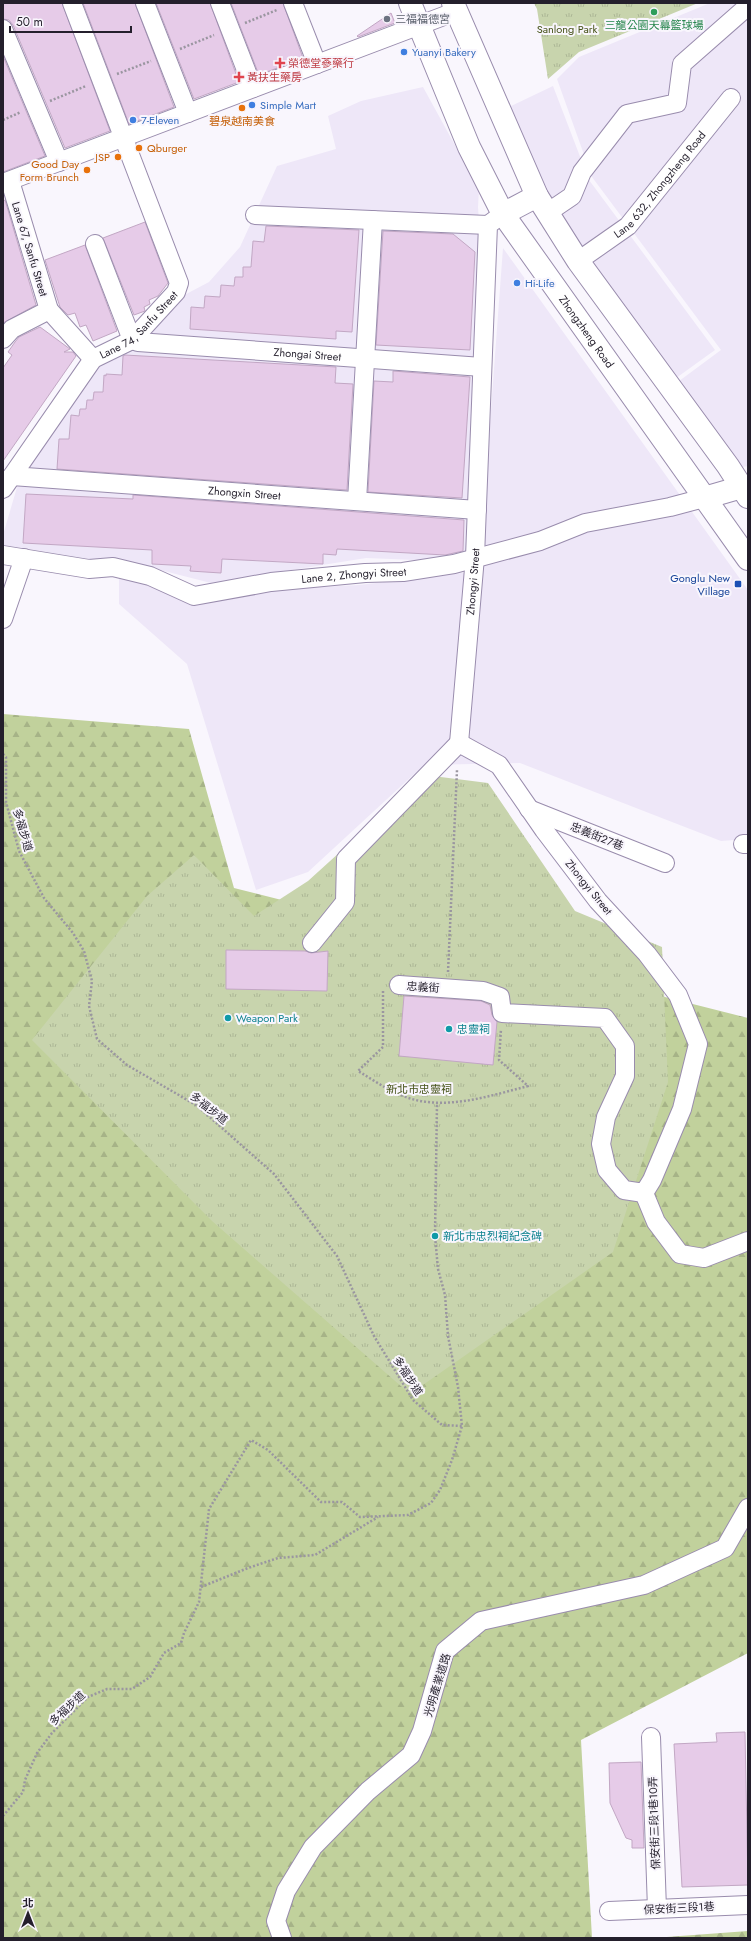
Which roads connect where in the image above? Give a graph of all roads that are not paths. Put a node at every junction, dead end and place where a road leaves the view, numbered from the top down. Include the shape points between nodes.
1 (72, 3) edge
2 (145, 3) edge
3 (220, 3) edge
4 (293, 3) edge
5 (410, 3) edge
6 (748, 6) edge
7 (455, 7) edge
8 (420, 26) junction
9 (3, 29) edge
10 (317, 64) junction
11 (253, 88) junction
12 (731, 98) dead end
13 (188, 113) junction
14 (124, 137) junction
15 (59, 162) junction
16 (6, 182) edge
17 (542, 204) junction
18 (255, 214) dead end
19 (373, 220) junction
20 (496, 220) junction
21 (95, 244) dead end
22 (578, 261) junction
23 (49, 310) junction
24 (3, 339) edge
25 (132, 340) junction
26 (93, 358) junction
27 (365, 358) junction
28 (482, 367) junction
29 (7, 483) edge
30 (746, 490) edge
31 (704, 498) junction
32 (357, 501) junction
33 (476, 510) junction
34 (3, 555) edge
35 (475, 557) junction
36 (24, 558) junction
37 (748, 559) edge
38 (3, 619) edge
39 (459, 743) junction
40 (529, 809) junction
41 (664, 863) dead end
42 (312, 943) dead end
43 (399, 985) road end
44 (644, 1193) junction
45 (748, 1241) edge
46 (748, 1508) edge
47 (651, 1737) dead end
48 (748, 1905) edge
49 (657, 1909) junction
50 (609, 1911) dead end
51 (282, 1938) edge

1 - 14 street, Lane 74, Sanfu Street
2 - 13 street
3 - 11 street
4 - 10 street
5 - 8 main road, Zhongzheng Road
6 - 17 street via 682,64 678,103 627,114 582,172 572,196
7 - 8 street
7 - 17 main road
8 - 10 street
8 - 20 main road, Zhongzheng Road
9 - 15 street
10 - 11 street
11 - 13 street
12 - 22 street, Lane 632, Zhongzheng Road via 628,226
13 - 14 street
14 - 15 street
14 - 25 street, Lane 74, Sanfu Street via 179,283 176,292
15 - 16 street
16 - 23 street, Lane 67, Sanfu Street
17 - 20 main road
17 - 22 main road
18 - 19 street
19 - 20 street
19 - 27 street
20 - 28 street, Zhongyi Street
20 - 31 main road, Zhongzheng Road
21 - 25 street
22 - 30 main road
23 - 24 street, Lane 67, Sanfu Street via 12,329
23 - 26 street
25 - 26 street, Lane 74, Sanfu Street
25 - 27 street, Zhongai Street
26 - 29 street, Lane 74, Sanfu Street
27 - 28 street, Zhongai Street
27 - 32 street
28 - 33 street, Zhongyi Street
29 - 32 street, Zhongxin Street
30 - 31 main road
31 - 35 street, Lane 2, Zhongyi Street via 585,523 540,541
31 - 37 main road, Zhongzheng Road
32 - 33 street, Zhongxin Street
33 - 35 street, Zhongyi Street
34 - 36 street, Lane 2, Zhongyi Street
35 - 36 street, Lane 2, Zhongyi Street via 454,564 403,572 304,578 194,596 150,576 113,567 89,569
35 - 39 street, Zhongyi Street
36 - 38 street
39 - 40 street, Zhongyi Street via 499,765
39 - 42 street via 346,859 345,902
40 - 41 street, 忠義街27巷
40 - 44 street, Zhongyi Street via 598,901 648,954 678,995 698,1044 682,1109
43 - 44 street, 忠義街 via 483,991 500,998 502,1013 604,1018 625,1046 625,1076 606,1117 601,1144 607,1170 624,1190
44 - 45 street via 656,1222 680,1254 704,1258
46 - 51 street, 光明產業道路 via 724,1548 644,1585 481,1622 445,1651 422,1732 411,1755 368,1791 313,1847 286,1891 276,1922
47 - 49 street, 保安街三段1巷10弄
48 - 49 street, 保安街三段1巷
49 - 50 street, 保安街三段1巷

